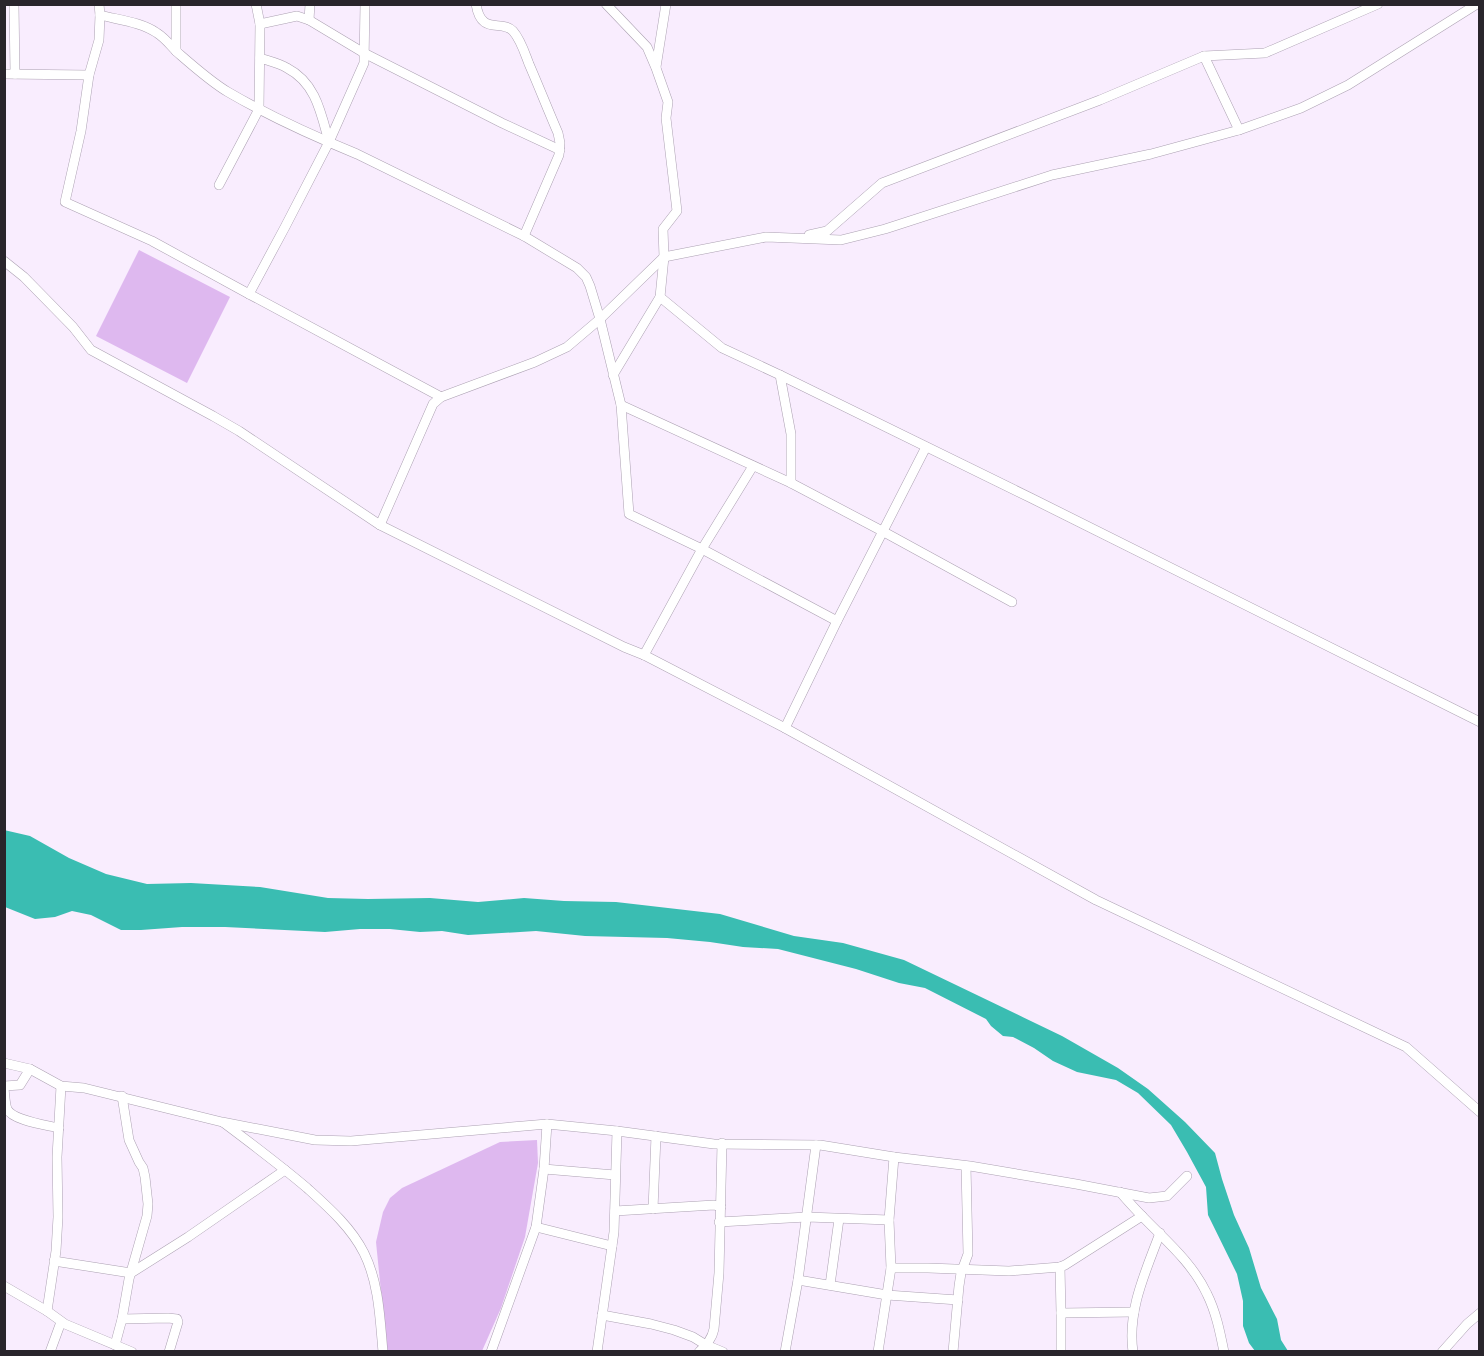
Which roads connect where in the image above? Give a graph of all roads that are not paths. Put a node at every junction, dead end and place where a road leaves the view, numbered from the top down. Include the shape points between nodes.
1 (14, 4) edge
2 (99, 4) edge
3 (176, 4) edge
4 (256, 4) edge
5 (310, 4) edge
6 (365, 4) edge
7 (476, 4) edge
8 (606, 4) edge
9 (666, 4) edge
10 (1378, 4) edge
11 (1477, 4) edge
12 (100, 15) junction
13 (309, 20) junction
14 (260, 24) junction
15 (176, 51) junction
16 (364, 53) junction
17 (1204, 56) junction
18 (260, 57) junction
19 (656, 68) junction
20 (4, 74) edge
21 (15, 74) junction
22 (89, 75) junction
23 (258, 109) junction
24 (1239, 130) junction
25 (329, 142) junction
26 (560, 150) junction
27 (219, 185) dead end
28 (524, 236) junction
29 (796, 238) junction
30 (664, 257) junction
31 (4, 261) edge
32 (249, 294) junction
33 (660, 297) junction
34 (600, 319) junction
35 (614, 375) junction
36 (780, 375) junction
37 (441, 398) junction
38 (621, 405) junction
39 (926, 447) junction
40 (753, 466) junction
41 (791, 483) junction
42 (380, 525) junction
43 (884, 532) junction
44 (702, 549) junction
45 (1012, 602) dead end
46 (837, 621) junction
47 (644, 655) junction
48 (1479, 722) edge
49 (785, 728) junction
50 (4, 1063) edge
51 (30, 1069) junction
52 (61, 1086) junction
53 (4, 1088) edge
54 (122, 1096) junction
55 (1479, 1112) edge
56 (222, 1122) junction
57 (547, 1124) junction
58 (58, 1128) junction
59 (617, 1131) junction
60 (656, 1136) junction
61 (722, 1143) junction
62 (816, 1145) junction
63 (894, 1157) junction
64 (966, 1166) junction
65 (544, 1169) junction
66 (285, 1170) junction
67 (615, 1175) junction
68 (1187, 1176) dead end
69 (1120, 1192) junction
70 (721, 1207) junction
71 (653, 1209) junction
72 (615, 1211) junction
73 (1142, 1216) junction
74 (807, 1217) junction
75 (838, 1219) junction
76 (889, 1220) junction
77 (719, 1222) junction
78 (536, 1227) junction
79 (1160, 1233) junction
80 (612, 1246) junction
81 (54, 1261) junction
82 (1060, 1266) junction
83 (891, 1268) junction
84 (963, 1269) junction
85 (132, 1272) junction
86 (798, 1280) junction
87 (830, 1285) junction
88 (4, 1286) edge
89 (887, 1295) junction
90 (957, 1300) junction
91 (47, 1311) junction
92 (1134, 1312) junction
93 (1062, 1313) junction
94 (1479, 1313) edge
95 (602, 1315) junction
96 (122, 1319) junction
97 (61, 1322) junction
98 (115, 1345) junction
99 (702, 1348) edge
100 (50, 1352) edge
101 (132, 1352) edge
102 (169, 1352) edge
103 (383, 1352) edge
104 (491, 1352) edge
105 (597, 1352) edge
106 (723, 1352) edge
107 (785, 1352) edge
108 (878, 1352) edge
109 (953, 1352) edge
110 (1061, 1352) edge
111 (1133, 1352) edge
112 (1224, 1352) edge
113 (1442, 1352) edge

1 - 21 street
2 - 12 street
3 - 15 street
4 - 14 street
5 - 13 street
6 - 16 street
7 - 26 street via 482,20 507,27 515,35 558,133
8 - 19 street via 647,47
9 - 19 street
10 - 17 street via 1265,53
11 - 24 street via 1348,85 1301,108
12 - 15 street via 145,26
12 - 22 street via 99,40
13 - 14 street via 297,16
13 - 16 street
14 - 18 street
15 - 23 street via 226,91
16 - 25 street via 364,63
16 - 26 street
17 - 24 street
17 - 29 street via 882,183 826,231
18 - 23 street
18 - 25 street via 304,80 317,101
19 - 30 street via 668,102 666,118 677,211 663,229
20 - 21 street
21 - 22 street
22 - 32 street via 65,202 152,241
23 - 25 street
23 - 27 street
24 - 29 street via 1052,175 841,240
25 - 28 street
25 - 32 street
26 - 28 street
28 - 34 street via 586,277
29 - 30 street via 766,237
30 - 33 street
30 - 34 street
31 - 42 street via 73,327 91,350 239,431
32 - 37 street
33 - 35 street
33 - 36 street via 722,348
34 - 35 street
34 - 37 street via 567,346 535,362
35 - 38 street
36 - 39 street
36 - 41 street via 791,434
37 - 42 street via 433,404
38 - 40 street
38 - 44 street via 629,514
39 - 43 street
39 - 48 street
40 - 41 street
40 - 44 street
41 - 43 street
42 - 47 street
43 - 45 street
43 - 46 street
44 - 46 street
44 - 47 street
46 - 49 street
47 - 49 street
49 - 55 street via 1096,900 1406,1047
50 - 51 street
51 - 52 street
51 - 53 street via 20,1085
52 - 54 street
52 - 58 street
53 - 58 street via 10,1113
54 - 56 street
54 - 85 street via 129,1140 143,1168 148,1204
56 - 57 street via 315,1140 351,1141
56 - 66 street
57 - 59 street
57 - 65 street
58 - 81 street
59 - 60 street
59 - 67 street
60 - 61 street
60 - 71 street
61 - 62 street
61 - 70 street
62 - 63 street
62 - 74 street
63 - 64 street
63 - 76 street
64 - 69 street
64 - 84 street via 968,1254
65 - 67 street
65 - 78 street
66 - 85 street
66 - 103 street via 337,1216 364,1253 374,1280
67 - 72 street
68 - 69 street via 1167,1196 1149,1198
69 - 73 street
70 - 71 street
70 - 77 street
71 - 72 street
72 - 80 street
73 - 79 street
73 - 82 street
74 - 75 street
74 - 77 street
74 - 86 street
75 - 76 street
75 - 87 street
76 - 83 street
77 - 99 street via 714,1329
78 - 80 street
78 - 104 street
79 - 92 street
79 - 112 street via 1179,1252 1207,1293
80 - 95 street
81 - 85 street
81 - 91 street
82 - 84 street via 1009,1271
82 - 93 street
83 - 84 street
83 - 89 street
84 - 90 street
85 - 96 street
86 - 87 street
86 - 107 street
87 - 89 street
88 - 91 street
89 - 90 street
89 - 108 street
90 - 109 street
91 - 97 street
92 - 93 street
92 - 111 street
93 - 110 street
94 - 113 street
95 - 99 street via 674,1330 693,1337
95 - 105 street
96 - 98 street
96 - 102 street via 177,1320
97 - 98 street
97 - 100 street
98 - 101 street
99 - 106 street

